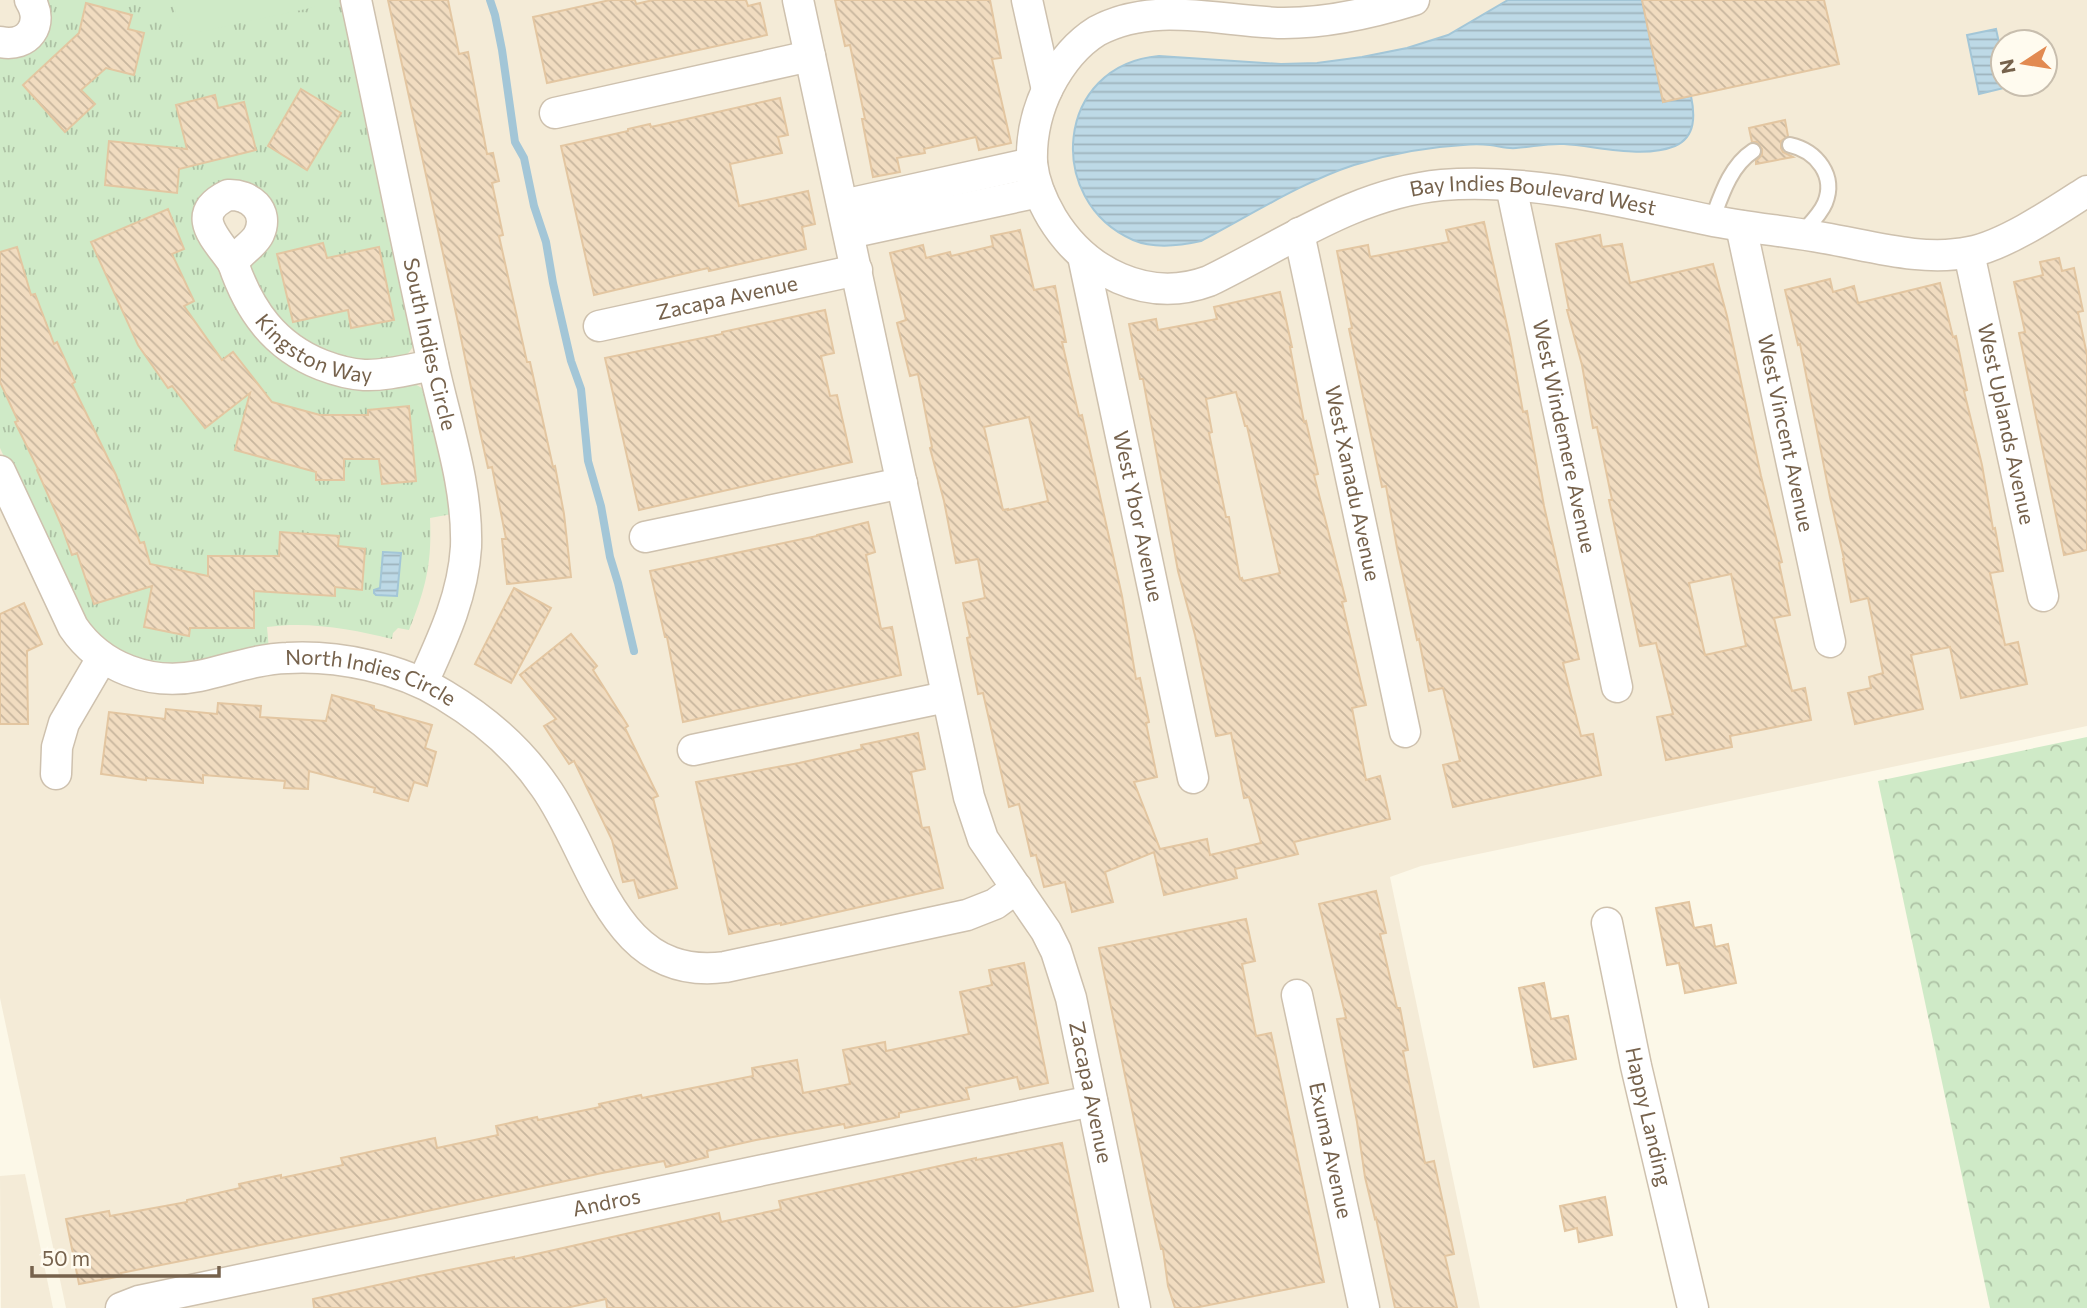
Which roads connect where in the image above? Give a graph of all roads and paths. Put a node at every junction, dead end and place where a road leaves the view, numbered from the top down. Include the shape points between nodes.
1 (30, 0) edge
2 (356, 0) edge
3 (798, 0) edge
4 (1027, 0) edge
5 (1414, 0) edge
6 (1251, 11) edge
7 (0, 42) edge
8 (810, 57) junction
9 (1047, 90) junction
10 (555, 113) dead end
11 (1790, 145) dead end
12 (1754, 151) dead end
13 (1035, 177) junction
14 (1511, 186) junction
15 (2087, 191) edge
16 (846, 219) junction
17 (1712, 220) junction
18 (1741, 226) junction
19 (1299, 233) junction
20 (1801, 234) junction
21 (1969, 253) junction
22 (1083, 256) junction
23 (233, 263) dead end
24 (856, 270) junction
25 (599, 326) dead end
26 (433, 365) junction
27 (0, 471) edge
28 (902, 483) junction
29 (645, 537) dead end
30 (2043, 596) dead end
31 (1830, 642) dead end
32 (102, 658) junction
33 (423, 682) junction
34 (1618, 687) dead end
35 (946, 697) junction
36 (1405, 732) dead end
37 (693, 750) dead end
38 (57, 774) dead end
39 (1193, 778) dead end
40 (1017, 888) junction
41 (1607, 923) dead end
42 (1297, 995) dead end
43 (1092, 1101) junction
44 (121, 1308) edge
45 (1135, 1308) edge
46 (1364, 1308) edge
47 (1693, 1308) edge

1 - 7 street via 37,19 30,34 16,43
2 - 26 street, South Indies Circle
3 - 8 street, Zacapa Avenue
4 - 9 street
5 - 6 street via 1320,21
6 - 9 street via 1155,12 1120,20 1083,41
8 - 10 street
8 - 16 street, Zacapa Avenue
9 - 13 street via 1033,139
11 - 20 lane via 1816,158 1828,189 1824,206
12 - 17 lane via 1732,173
13 - 16 street
13 - 22 street, Bay Indies Boulevard West via 1057,227
14 - 17 street, Bay Indies Boulevard West via 1584,193
14 - 19 street, Bay Indies Boulevard West via 1475,183 1409,190 1349,208
14 - 34 street, West Windemere Avenue
15 - 21 street, Bay Indies Boulevard West via 2021,231
16 - 24 street, Zacapa Avenue
17 - 18 street, Bay Indies Boulevard West
18 - 20 street, Bay Indies Boulevard West
18 - 31 street, West Vincent Avenue
19 - 22 street, Bay Indies Boulevard West via 1209,281 1176,289 1122,281
19 - 36 street, West Xanadu Avenue
20 - 21 street, Bay Indies Boulevard West via 1916,254
21 - 30 street, West Uplands Avenue
22 - 39 street, West Ybor Avenue
23 - 26 street, Kingston Way via 256,314 299,355 365,375
24 - 25 street, Zacapa Avenue
24 - 28 street, Zacapa Avenue
26 - 33 street, South Indies Circle via 463,491 466,546 457,602
27 - 32 street, North Indies Circle via 73,628
28 - 29 street
28 - 35 street, Zacapa Avenue
32 - 33 street, North Indies Circle via 135,673 177,679 258,661 313,657 370,666
32 - 38 street via 64,723 57,747
33 - 40 street, North Indies Circle via 470,710 524,759 552,798 615,916 634,939 682,966 725,967 974,913
35 - 37 street
35 - 40 street, Zacapa Avenue via 976,822
40 - 43 street, Zacapa Avenue via 1046,932 1064,974
41 - 47 street, Happy Landing
42 - 46 street, Exuma Avenue
43 - 44 street, Andros
43 - 45 street, Zacapa Avenue

